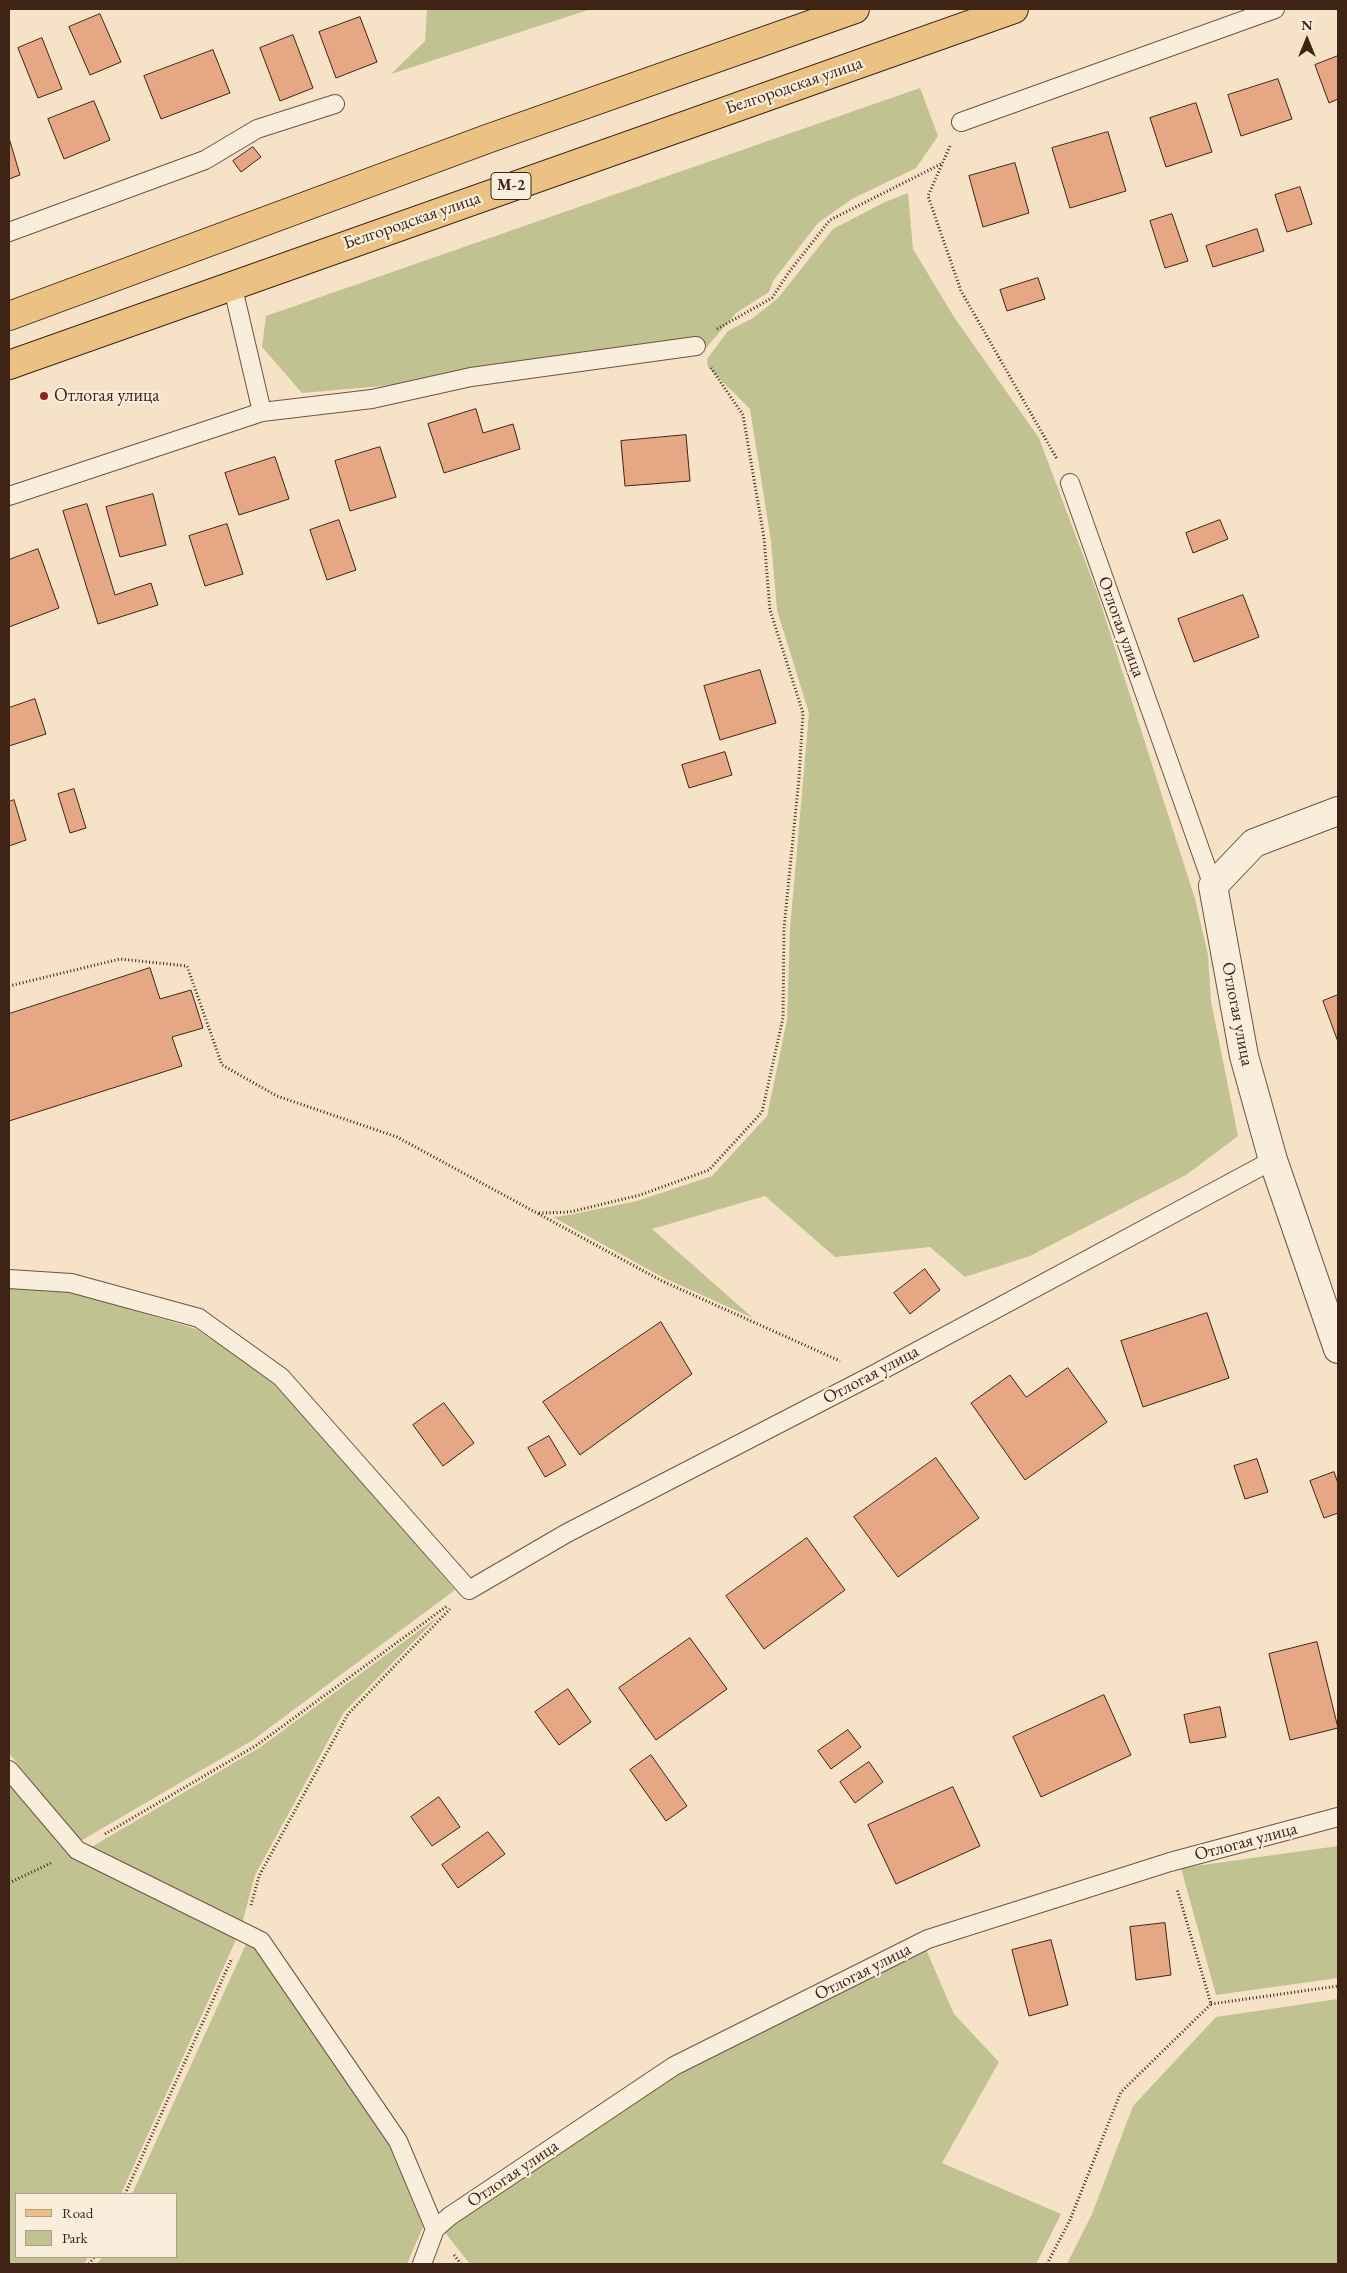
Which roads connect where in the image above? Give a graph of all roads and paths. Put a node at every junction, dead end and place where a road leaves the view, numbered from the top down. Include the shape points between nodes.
1 (855, 9) edge
2 (1014, 9) edge
3 (1275, 9) edge
4 (335, 104) dead end
5 (961, 122) joint
6 (943, 163) junction
7 (9, 232) edge
8 (232, 284) junction
9 (9, 316) edge
10 (696, 346) junction
11 (9, 366) edge
12 (262, 412) junction
13 (1070, 483) joint
14 (9, 496) edge
15 (1338, 811) edge
16 (1213, 886) junction
17 (9, 986) edge
18 (1273, 1160) junction
19 (538, 1213) junction
20 (9, 1279) edge
21 (1338, 1349) edge
22 (873, 1375) junction
23 (468, 1590) junction
24 (9, 1770) edge
25 (1338, 1818) edge
26 (77, 1850) junction
27 (1170, 1862) junction
28 (9, 1883) edge
29 (244, 1932) junction
30 (1338, 1986) edge
31 (1211, 2004) junction
32 (125, 2193) edge
33 (435, 2229) junction
34 (422, 2264) edge
35 (1047, 2264) edge

1 - 9 main road via 496,136
2 - 8 main road, Белгородская улица / М-2
3 - 5 lane
4 - 7 lane via 257,129 205,160
5 - 6 path
6 - 10 path via 830,220 772,298 715,330
6 - 13 path via 928,196 962,291
8 - 11 main road, Белгородская улица / М-2
8 - 12 lane
10 - 12 lane via 471,377 372,399
10 - 19 path via 743,415 764,538 770,610 803,713 784,928 783,1018 762,1112 709,1170 640,1195 570,1212
12 - 14 lane
13 - 16 lane, Отлогая улица
15 - 16 street via 1254,843
16 - 18 street, Отлогая улица via 1244,1056
17 - 19 path via 120,959 187,966 222,1065 277,1096 397,1137
18 - 21 street, Отлогая улица
18 - 22 lane, Отлогая улица
19 - 22 path via 662,1281
20 - 23 lane via 71,1283 199,1318 281,1377
22 - 23 lane, Отлогая улица via 567,1533
23 - 26 path via 257,1744
23 - 29 path via 348,1714 259,1876
24 - 26 lane
25 - 27 lane, Отлогая улица
26 - 28 path
26 - 29 lane
27 - 31 path
27 - 33 lane, Отлогая улица via 928,1939 674,2066
29 - 32 path
29 - 33 lane via 261,1941 398,2141
30 - 31 path
31 - 35 path via 1121,2092 1070,2220
33 - 34 lane

